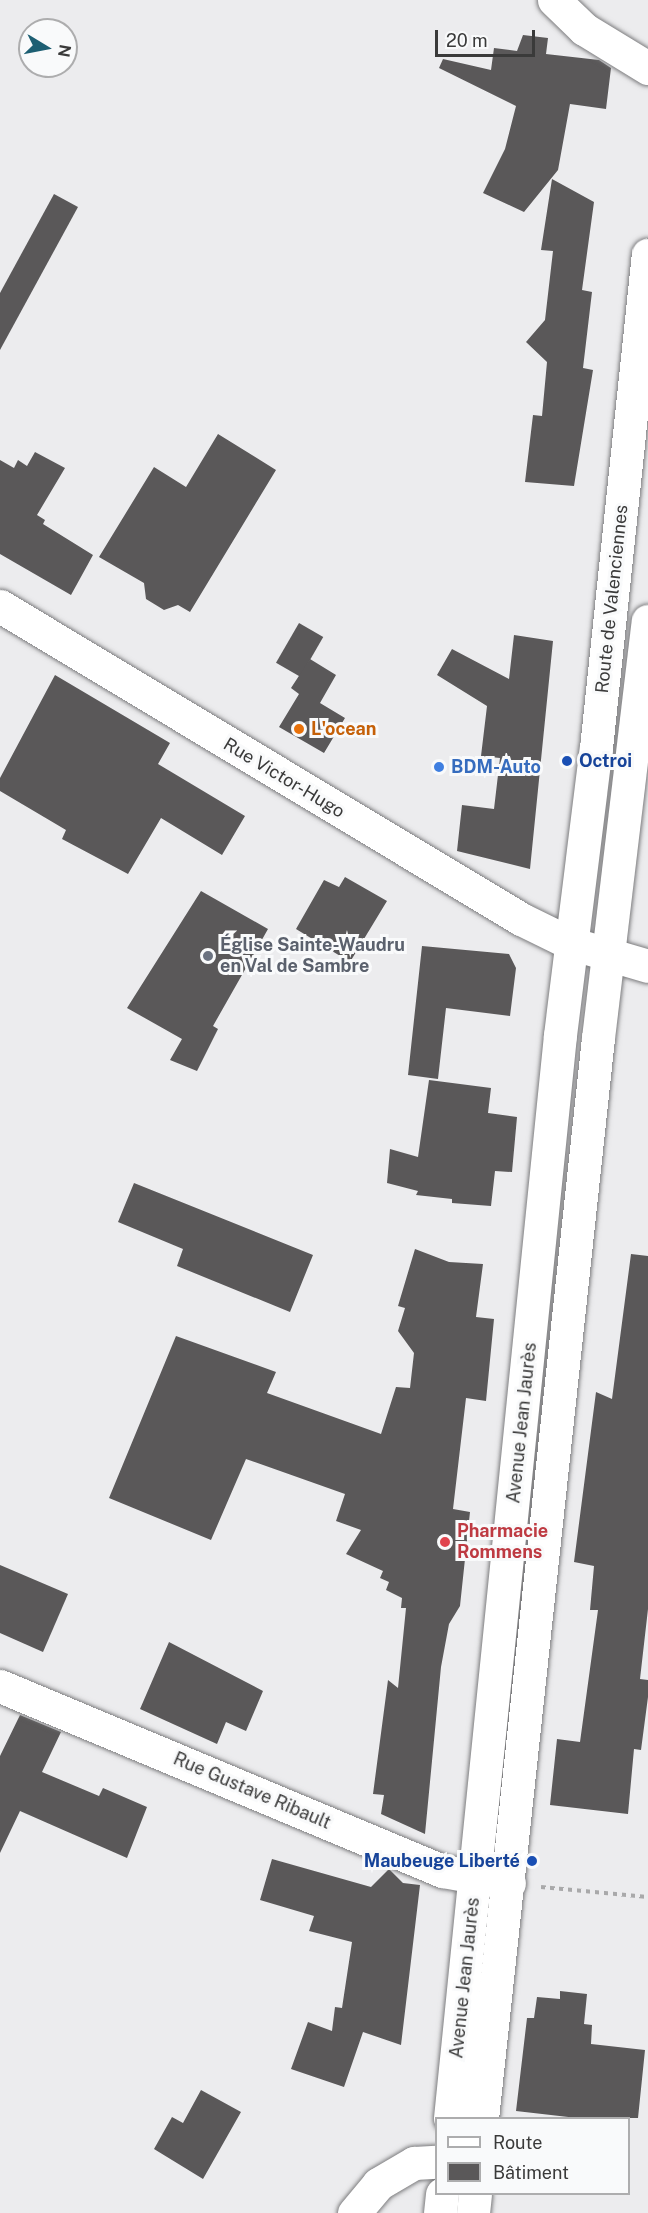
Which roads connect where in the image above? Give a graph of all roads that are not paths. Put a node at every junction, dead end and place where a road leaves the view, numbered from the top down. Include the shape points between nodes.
1 (554, 0) edge
2 (648, 68) edge
3 (648, 255) edge
4 (0, 606) edge
5 (648, 621) edge
6 (570, 943) junction
7 (608, 957) junction
8 (648, 966) edge
9 (552, 1116) junction
10 (589, 1120) junction
11 (0, 1686) edge
12 (476, 1879) junction
13 (508, 1883) junction
14 (450, 2117) edge
15 (482, 2117) edge
16 (435, 2162) edge
17 (442, 2195) edge
18 (475, 2195) edge
19 (354, 2213) edge
20 (440, 2213) edge
21 (473, 2213) edge

1 - 2 main road via 584,29
3 - 6 main road, Route de Valenciennes via 596,748
4 - 6 main road, Rue Victor-Hugo via 331,807 521,919
5 - 7 main road, Route de Valenciennes
6 - 7 main road, Rue Victor-Hugo
6 - 9 main road, Avenue Jean Jaurès
7 - 8 main road, Rue Victor-Hugo
7 - 10 main road, Avenue Jean Jaurès
9 - 10 main road
9 - 12 main road, Avenue Jean Jaurès
10 - 13 main road, Avenue Jean Jaurès
11 - 12 main road, Rue Gustave Ribault via 443,1871
12 - 13 main road, Rue Gustave Ribault
12 - 14 main road, Avenue Jean Jaurès
13 - 15 main road, Avenue Jean Jaurès
16 - 19 main road via 414,2163 378,2184
17 - 20 main road
18 - 21 main road

